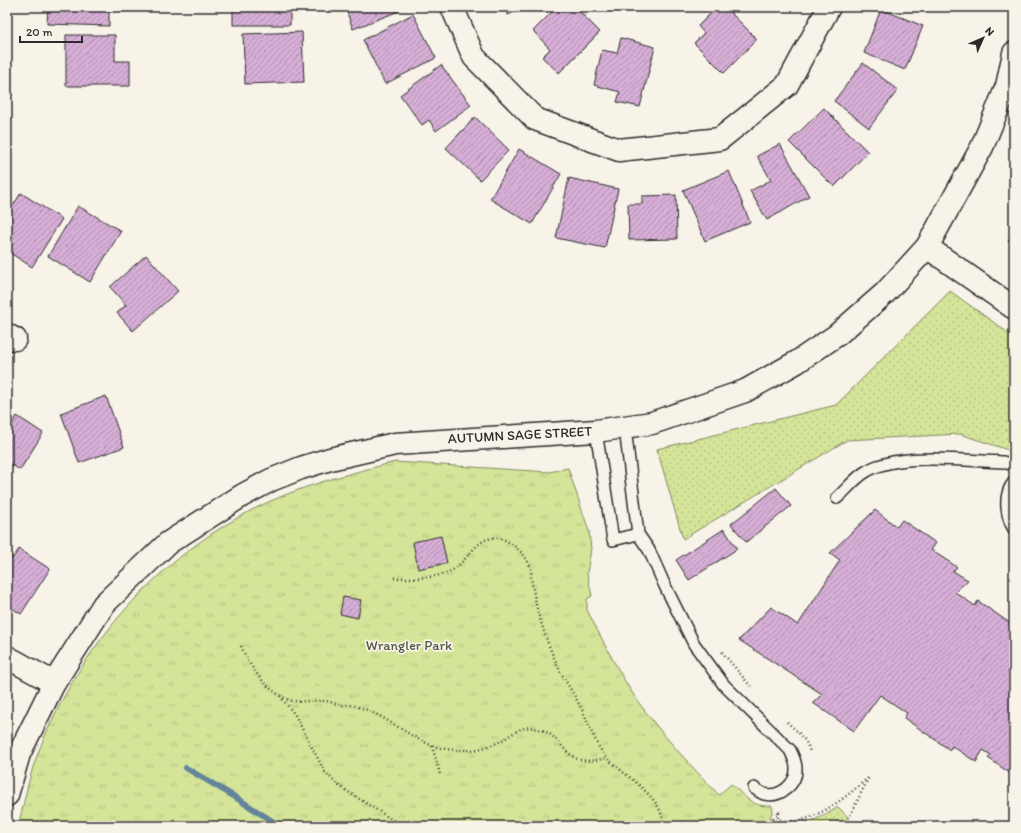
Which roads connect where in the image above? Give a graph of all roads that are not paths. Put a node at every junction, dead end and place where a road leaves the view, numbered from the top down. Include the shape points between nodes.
1 (452, 7) edge
2 (829, 7) edge
3 (1014, 53) edge
4 (927, 247) junction
5 (1014, 308) edge
6 (625, 428) junction
7 (596, 431) junction
8 (1014, 464) edge
9 (1014, 482) edge
10 (837, 498) dead end
11 (1014, 529) edge
12 (638, 534) junction
13 (7, 657) edge
14 (54, 683) junction
15 (754, 788) dead end
16 (7, 795) edge

1 - 2 street via 474,57 535,119 619,150 720,139 787,85
3 - 4 street, AUTUMN SAGE STREET via 1007,86 982,146
4 - 5 street
4 - 6 street, AUTUMN SAGE STREET via 885,293 837,335 797,362 745,391 652,423
6 - 7 street, AUTUMN SAGE STREET
6 - 12 lane
7 - 12 lane via 613,540
7 - 14 street, AUTUMN SAGE STREET via 395,444 330,459 270,480 191,526 168,543 104,604
8 - 10 lane via 912,460 889,464 867,471
9 - 11 lane via 1008,498 1007,512
12 - 15 lane via 649,550 694,644 724,685 790,750 796,768 791,785 774,795 764,794
13 - 14 street
14 - 16 street, AUTUMN SAGE STREET via 19,754

